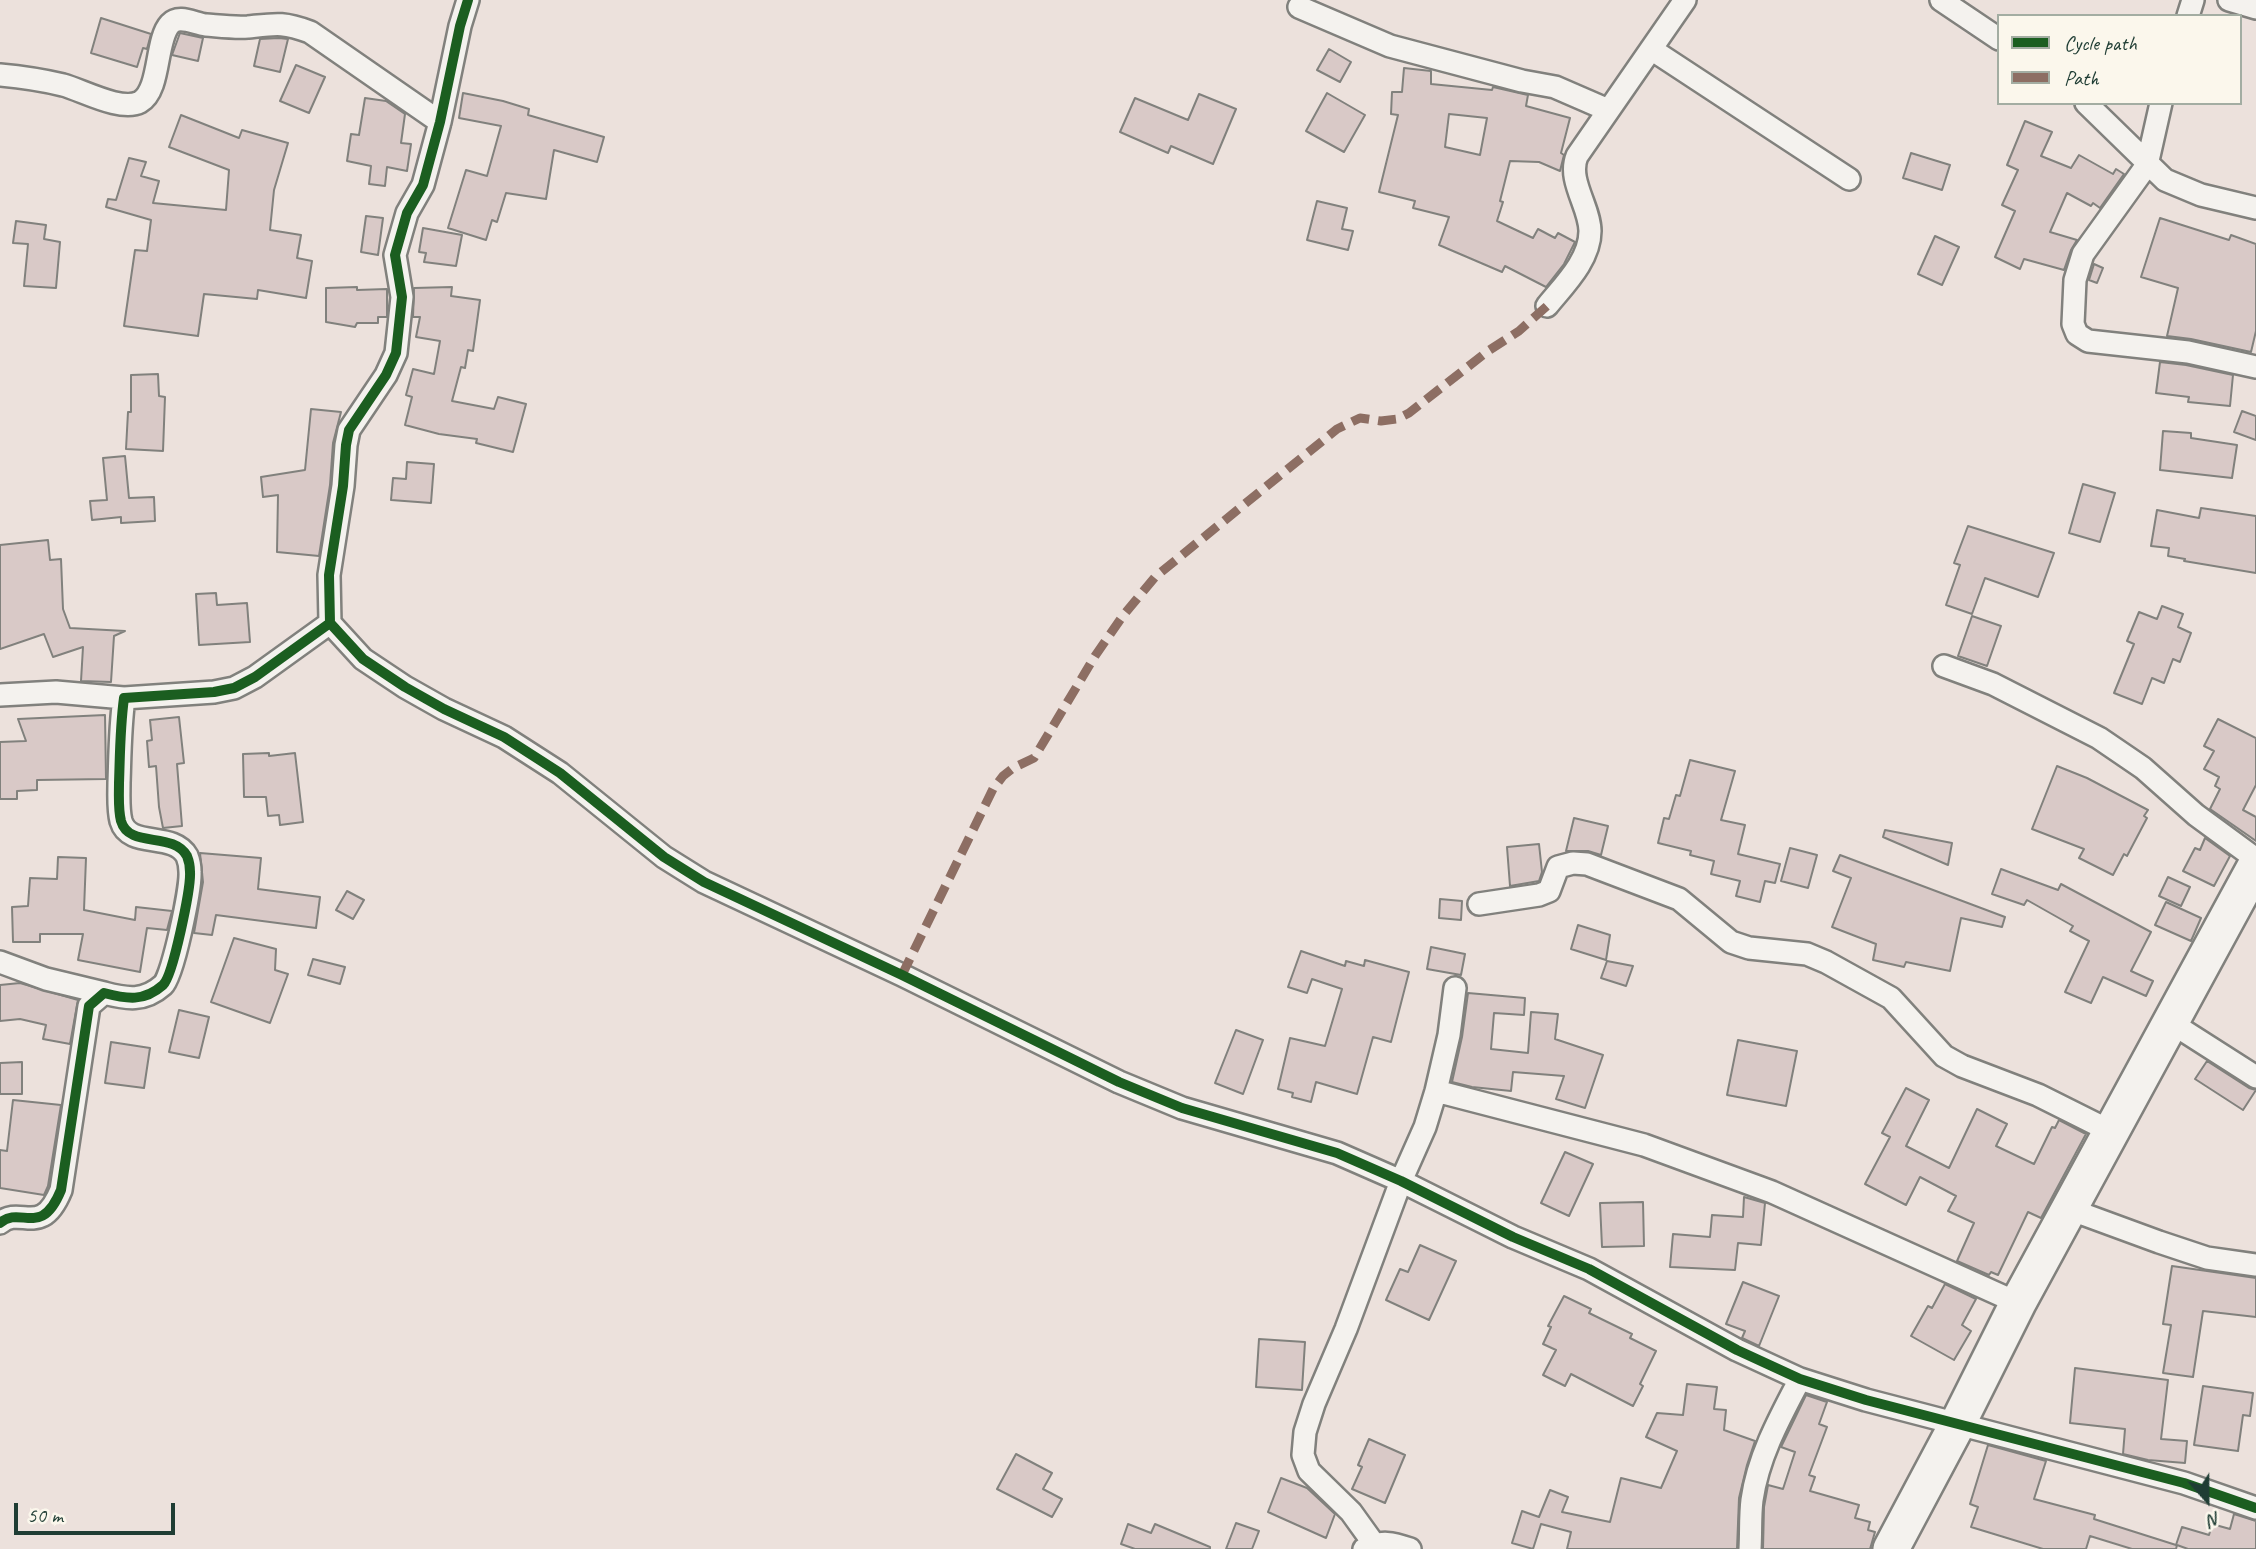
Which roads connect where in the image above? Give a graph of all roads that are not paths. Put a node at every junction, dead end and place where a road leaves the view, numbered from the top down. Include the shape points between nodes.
1 (468, 0) edge
2 (1685, 0) edge
3 (1941, 0) edge
4 (2229, 0) edge
5 (1299, 7) dead end
6 (2256, 8) edge
7 (1997, 38) edge
8 (1651, 50) junction
9 (0, 75) edge
10 (2089, 105) edge
11 (2161, 105) edge
12 (1608, 110) junction
13 (440, 122) junction
14 (2147, 165) junction
15 (1849, 179) dead end
16 (2256, 208) edge
17 (1547, 306) dead end
18 (2256, 367) edge
19 (330, 623) junction
20 (1944, 666) dead end
21 (0, 695) edge
22 (124, 698) junction
23 (2256, 859) edge
24 (2256, 865) edge
25 (1479, 904) dead end
26 (0, 962) edge
27 (1455, 988) dead end
28 (104, 993) junction
29 (2170, 1022) junction
30 (2256, 1077) edge
31 (1436, 1091) junction
32 (2110, 1130) junction
33 (1401, 1181) junction
34 (2069, 1209) junction
35 (0, 1223) edge
36 (2256, 1265) edge
37 (2018, 1303) junction
38 (1800, 1379) junction
39 (1958, 1423) junction
40 (2256, 1508) edge
41 (1369, 1546) edge
42 (1410, 1549) edge
43 (1750, 1549) edge
44 (1891, 1549) edge

1 - 13 street
2 - 8 street
3 - 7 street
4 - 6 street
5 - 12 street via 1390,46 1555,87
8 - 12 street
8 - 15 street
9 - 13 street via 29,77 127,105 141,101 151,90 167,29 176,20 247,27 289,24 310,32
10 - 14 street
11 - 14 street
12 - 17 street via 1574,163 1590,230 1587,248 1576,271
13 - 19 street via 423,185 407,213 395,255 402,297 396,353 349,429 329,575
14 - 16 street via 2178,187
14 - 18 street via 2083,254 2075,280 2073,324 2077,334 2088,341 2188,352
19 - 22 street via 234,688
19 - 33 street via 363,659 560,773 664,857 704,881 1119,1082 1182,1108 1337,1153
20 - 23 street via 1993,684 2099,738
21 - 22 street via 56,692
22 - 28 street via 121,824 130,835 183,850 191,874 165,983 142,999
24 - 29 highway
25 - 32 street via 1549,891 1558,867 1573,863 1616,873 1679,899 1731,943 1826,961 1891,998 1944,1056
26 - 28 street
27 - 31 street
28 - 35 street via 89,1006 61,1190 53,1209 37,1218
29 - 30 street
29 - 32 highway
31 - 33 street
31 - 37 street via 1644,1145 1759,1187
32 - 34 highway
33 - 38 street via 1589,1269
33 - 41 street via 1305,1432 1303,1455 1309,1471 1351,1512
34 - 36 street via 2207,1258
34 - 37 highway
37 - 39 highway
38 - 39 street
38 - 43 street via 1776,1424 1757,1475
39 - 40 street via 2184,1483
39 - 44 highway
41 - 42 street via 1385,1542

